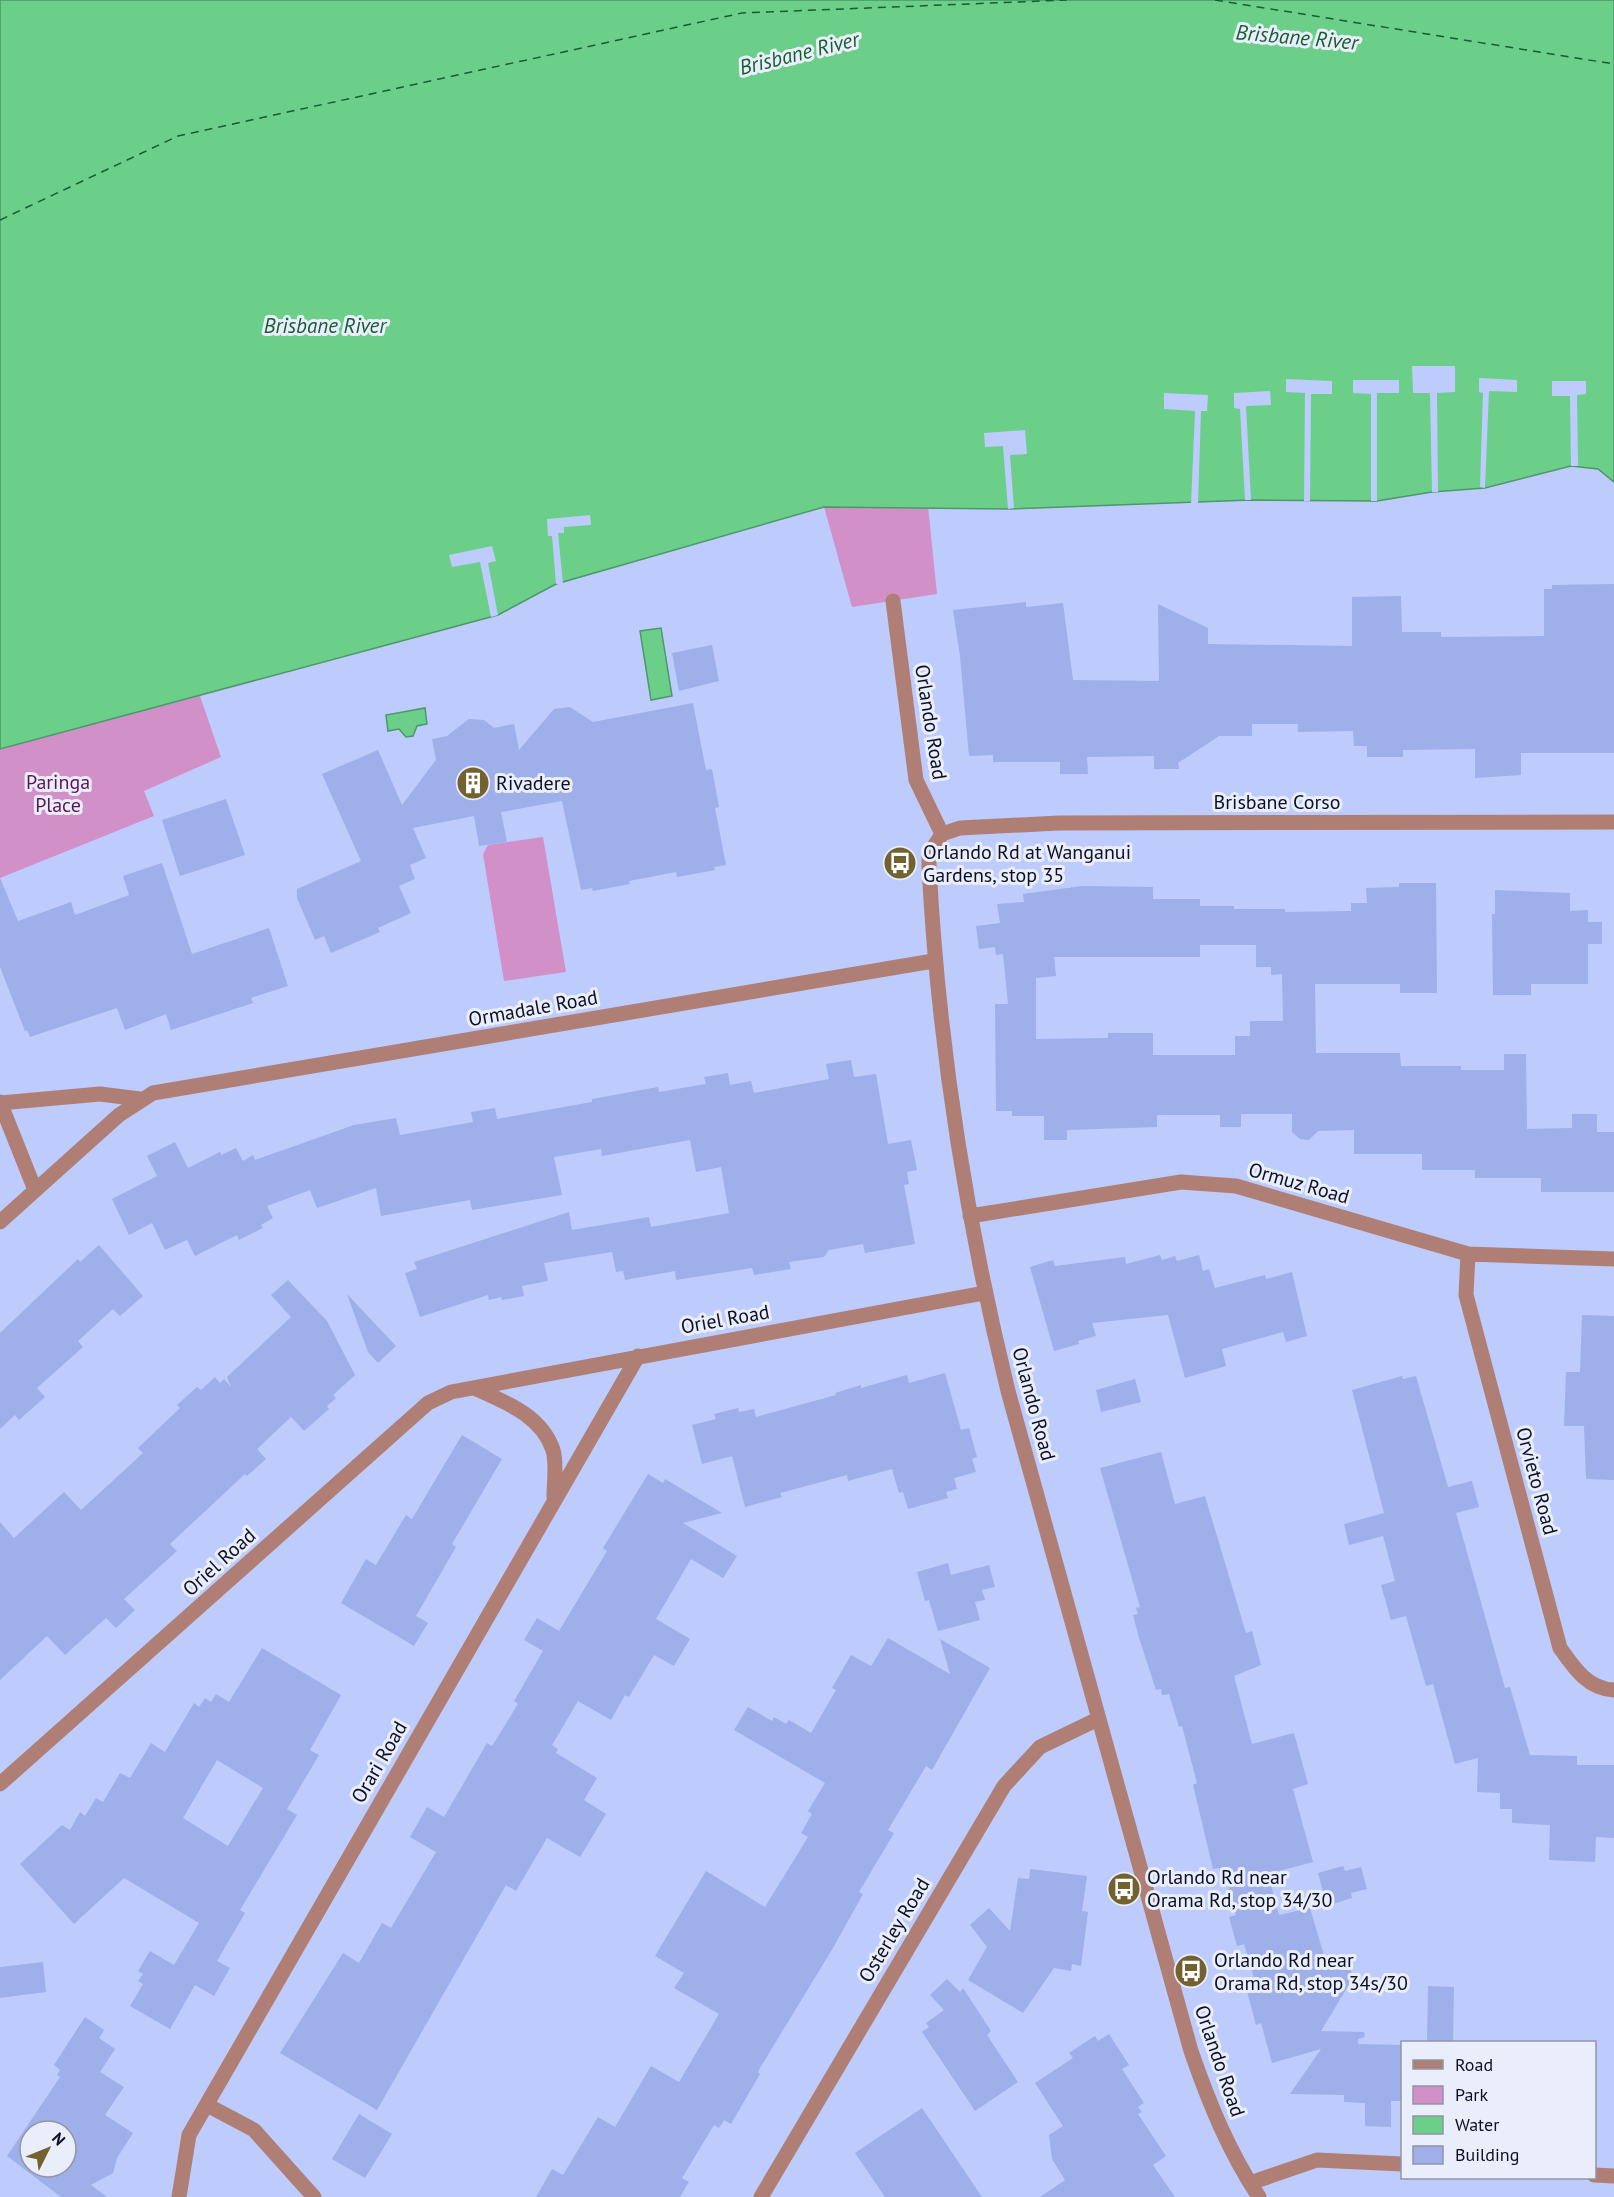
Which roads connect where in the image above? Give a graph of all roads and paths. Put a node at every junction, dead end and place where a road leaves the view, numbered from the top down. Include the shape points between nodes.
1 (893, 601) dead end
2 (1614, 822) edge
3 (942, 834) junction
4 (933, 961) junction
5 (140, 1099) junction
6 (0, 1103) edge
7 (35, 1190) junction
8 (970, 1216) junction
9 (0, 1222) edge
10 (1468, 1254) junction
11 (1614, 1259) edge
12 (984, 1293) junction
13 (638, 1356) junction
14 (474, 1388) junction
15 (554, 1497) junction
16 (1614, 1690) edge
17 (1098, 1719) junction
18 (0, 1784) edge
19 (207, 2105) junction
20 (1401, 2164) edge
21 (1596, 2175) edge
22 (1614, 2176) edge
23 (1250, 2183) junction
24 (179, 2197) edge
25 (314, 2197) edge
26 (761, 2197) edge
27 (1259, 2197) edge

1 - 3 street, Orlando Road via 916,780
2 - 3 street, Brisbane Corso via 1059,823 960,828
3 - 4 street, Orlando Road via 929,854 928,866
4 - 5 street, Ormadale Road via 165,1091
4 - 8 street, Orlando Road
5 - 6 street, Ormadale Road via 100,1094
5 - 7 street, Ormadale Road
6 - 7 street
7 - 9 street, Ormadale Road
8 - 10 street, Ormuz Road via 1181,1182 1236,1186
8 - 12 street, Orlando Road
10 - 11 street, Ormuz Road
10 - 16 street, Orvieto Road via 1466,1295 1560,1648 1580,1676 1606,1690
12 - 13 street, Oriel Road
12 - 17 street, Orlando Road
13 - 14 street, Oriel Road
13 - 15 street, Orari Road
14 - 15 street via 512,1405 539,1425 554,1451
14 - 18 street, Oriel Road via 451,1392 428,1403
15 - 19 street, Orari Road
17 - 23 street, Orlando Road via 1191,2051 1209,2103
17 - 26 street, Osterley Road via 1040,1747 1004,1786
19 - 24 street, Orari Road via 189,2135
19 - 25 street via 254,2130
20 - 23 street via 1317,2160
21 - 22 street
23 - 27 street, Orlando Road

